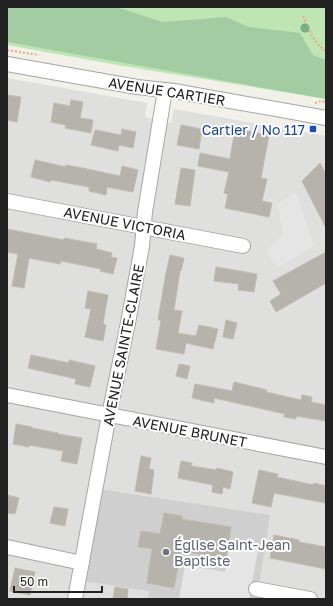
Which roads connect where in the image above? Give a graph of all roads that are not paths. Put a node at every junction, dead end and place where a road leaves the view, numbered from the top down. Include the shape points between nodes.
1 (7, 64) edge
2 (165, 90) junction
3 (326, 118) edge
4 (7, 200) edge
5 (144, 226) junction
6 (243, 246) dead end
7 (7, 395) edge
8 (109, 415) junction
9 (326, 457) edge
10 (7, 547) edge
11 (82, 562) junction
12 (256, 589) dead end
13 (75, 599) edge
14 (310, 599) edge

1 - 2 street, AVENUE CARTIER
2 - 3 street, AVENUE CARTIER
2 - 5 street, AVENUE SAINTE-CLAIRE
4 - 5 street, AVENUE VICTORIA
5 - 6 street, AVENUE VICTORIA
5 - 8 street, AVENUE SAINTE-CLAIRE
7 - 8 street, AVENUE BRUNET
8 - 9 street, AVENUE BRUNET
8 - 11 street, AVENUE SAINTE-CLAIRE
10 - 11 street
11 - 13 street, AVENUE SAINTE-CLAIRE
12 - 14 street

